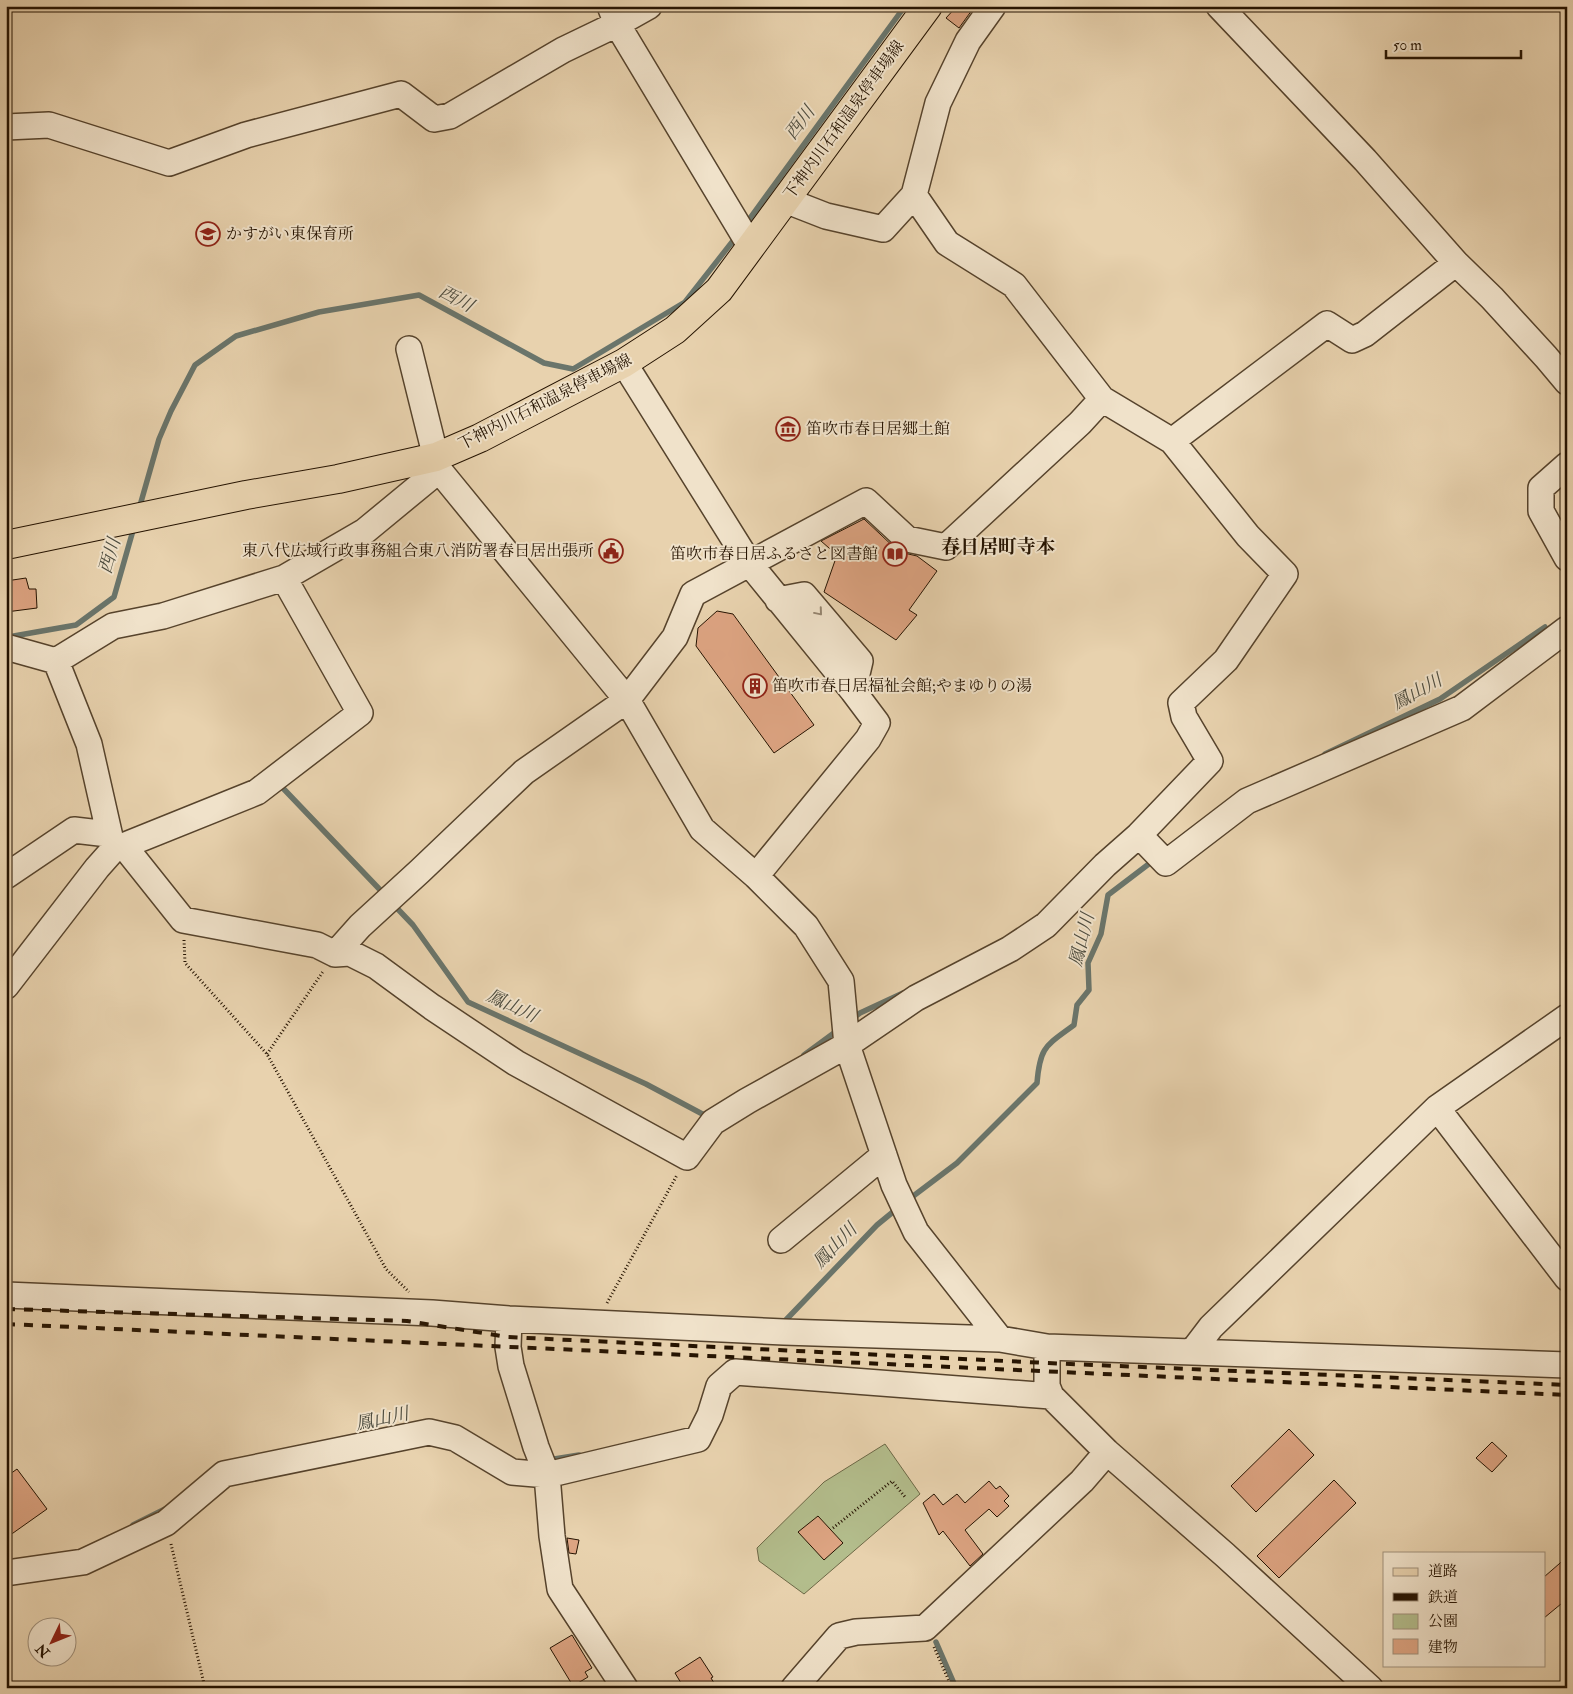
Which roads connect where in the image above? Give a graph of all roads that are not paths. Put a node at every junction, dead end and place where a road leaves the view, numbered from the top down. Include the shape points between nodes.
1 (649, 6) edge
2 (928, 6) edge
3 (993, 6) edge
4 (1219, 6) edge
5 (614, 15) edge
6 (6, 128) edge
7 (914, 195) junction
8 (785, 200) junction
9 (750, 244) junction
10 (1456, 263) junction
11 (410, 349) dead end
12 (624, 363) junction
13 (1567, 382) edge
14 (1102, 399) junction
15 (1172, 441) junction
16 (438, 464) junction
17 (1567, 465) edge
18 (399, 466) junction
19 (411, 493) junction
20 (6, 545) edge
21 (1567, 558) edge
22 (749, 563) junction
23 (284, 578) junction
24 (1567, 629) edge
25 (6, 647) edge
26 (56, 661) junction
27 (627, 700) junction
28 (115, 843) junction
29 (1150, 846) junction
30 (6, 876) edge
31 (756, 876) junction
32 (335, 954) junction
33 (6, 986) edge
34 (1567, 1017) edge
35 (847, 1045) junction
36 (1437, 1108) junction
37 (884, 1155) junction
38 (781, 1240) dead end
39 (1567, 1278) edge
40 (6, 1295) edge
41 (509, 1319) junction
42 (1000, 1339) junction
43 (1046, 1347) junction
44 (1192, 1352) junction
45 (1567, 1364) edge
46 (1049, 1391) junction
47 (1107, 1452) junction
48 (547, 1475) junction
49 (6, 1573) edge
50 (621, 1687) edge
51 (794, 1688) edge
52 (1370, 1688) edge

1 - 5 street
2 - 8 main road, 下神内川石和温泉停車場線
3 - 7 street via 968,41 938,103
4 - 10 street via 1365,160
5 - 6 street via 563,50 450,116 434,119 401,94 246,135 169,163 49,125
5 - 9 street
7 - 8 street via 883,229 826,216
7 - 14 street via 947,243 1014,284
8 - 9 main road, 下神内川石和温泉停車場線
9 - 12 main road, 下神内川石和温泉停車場線 via 719,290 675,330
10 - 13 street
10 - 15 street via 1365,334 1352,340 1327,324
11 - 16 street
12 - 16 main road, 下神内川石和温泉停車場線 via 480,438
12 - 22 street
14 - 15 street
14 - 22 street via 946,547 907,539 866,501
15 - 29 street via 1248,536 1285,574 1226,660 1181,703 1184,717 1210,761
16 - 18 main road, 下神内川石和温泉停車場線
16 - 19 street
16 - 27 street
17 - 21 street via 1541,488 1541,511
18 - 19 street
18 - 20 main road, 下神内川石和温泉停車場線
19 - 23 street via 365,531
22 - 27 street via 694,594 675,637
22 - 31 street via 877,723 868,739
23 - 26 street via 163,616 113,626
23 - 28 street via 360,713 256,792
24 - 29 street via 1462,708 1247,802 1166,863
25 - 26 street
26 - 28 street via 88,744
27 - 31 street via 702,830
27 - 32 street via 524,772 360,926
28 - 30 street via 74,830
28 - 32 street via 183,920 317,945
28 - 33 street
29 - 35 street via 1105,865 1046,925 1010,949 916,998
31 - 35 street via 806,926 841,982
32 - 35 street via 350,953 376,966 516,1063 687,1157 713,1122
34 - 36 street
35 - 37 street
36 - 39 street
36 - 44 street via 1211,1327
37 - 38 street
37 - 42 street via 916,1232
40 - 41 street
41 - 42 street
41 - 48 street via 511,1366
42 - 43 street
43 - 44 street
43 - 46 street
44 - 45 street
46 - 47 street
46 - 48 street via 735,1372 718,1386 710,1415 698,1438
47 - 51 street via 1069,1494 925,1628 839,1636
47 - 52 street
48 - 49 street via 512,1472 455,1438 429,1432 224,1474 166,1524 83,1562
48 - 50 street via 560,1589

